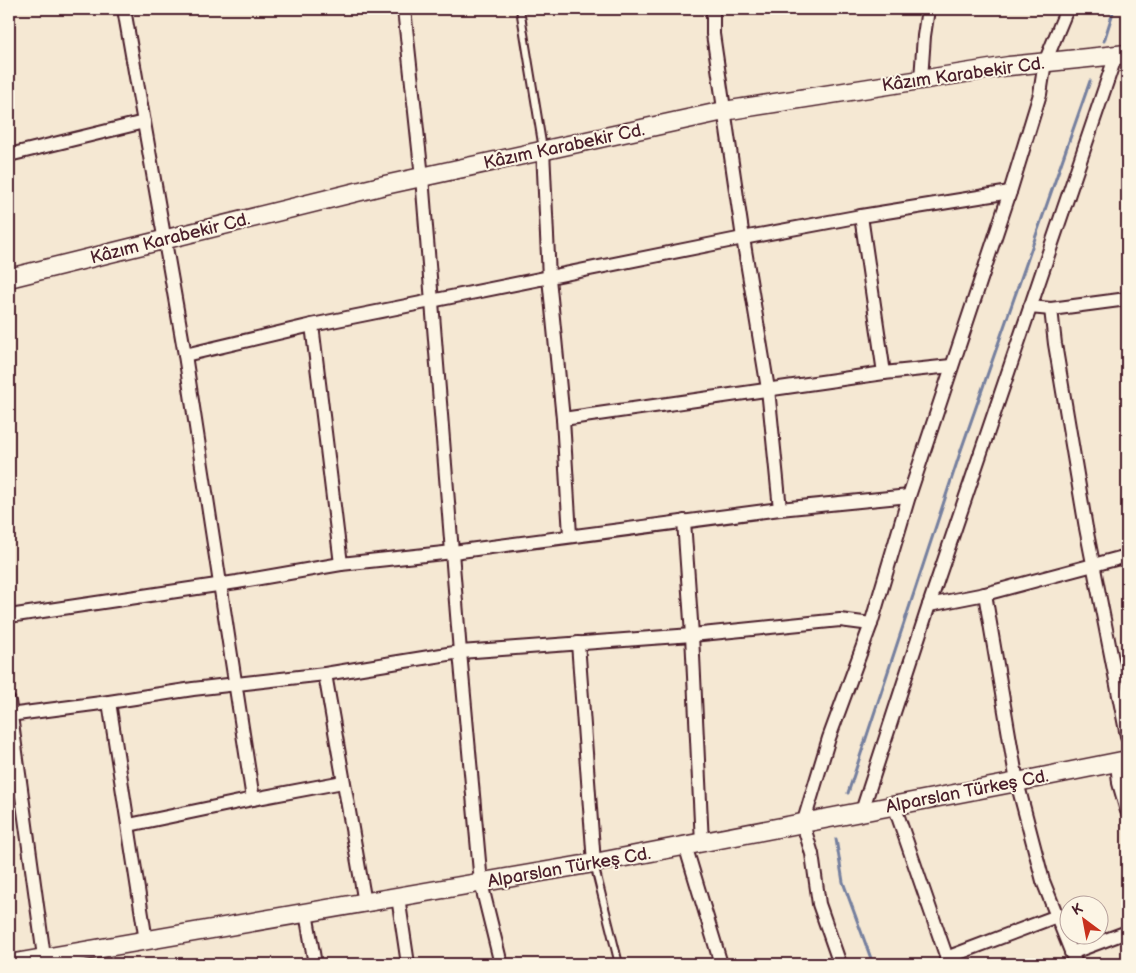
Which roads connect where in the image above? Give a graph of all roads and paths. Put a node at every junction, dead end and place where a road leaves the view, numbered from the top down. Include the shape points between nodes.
1 (124, 9) edge
2 (404, 9) edge
3 (520, 9) edge
4 (713, 9) edge
5 (928, 9) edge
6 (1067, 9) edge
7 (1122, 54) edge
8 (1045, 62) junction
9 (921, 79) junction
10 (724, 112) junction
11 (144, 122) junction
12 (544, 150) junction
13 (9, 155) edge
14 (422, 177) junction
15 (1010, 192) junction
16 (861, 216) junction
17 (743, 238) junction
18 (164, 239) junction
19 (9, 278) edge
20 (549, 278) junction
21 (1127, 299) edge
22 (432, 301) junction
23 (1030, 308) junction
24 (1051, 309) junction
25 (312, 325) junction
26 (185, 355) junction
27 (951, 366) junction
28 (884, 373) junction
29 (768, 389) junction
30 (562, 419) junction
31 (908, 496) junction
32 (780, 509) junction
33 (684, 521) junction
34 (570, 536) junction
35 (453, 552) junction
36 (1127, 556) edge
37 (341, 564) junction
38 (1094, 565) junction
39 (221, 584) junction
40 (985, 594) junction
41 (929, 605) junction
42 (9, 616) edge
43 (871, 624) junction
44 (692, 635) junction
45 (578, 643) junction
46 (460, 652) junction
47 (325, 674) junction
48 (235, 685) junction
49 (9, 701) edge
50 (108, 702) junction
51 (10, 715) edge
52 (1127, 736) edge
53 (1122, 761) edge
54 (343, 782) junction
55 (1018, 782) junction
56 (253, 799) junction
57 (894, 805) junction
58 (862, 811) junction
59 (1127, 811) edge
60 (803, 824) junction
61 (129, 825) junction
62 (694, 844) junction
63 (594, 863) junction
64 (481, 883) junction
65 (398, 897) junction
66 (365, 903) junction
67 (306, 913) junction
68 (1057, 916) junction
69 (1127, 932) edge
70 (146, 941) junction
71 (1073, 958) edge
72 (45, 961) edge
73 (947, 961) edge
74 (9, 964) edge
75 (315, 964) edge
76 (408, 964) edge
77 (501, 964) edge
78 (620, 964) edge
79 (721, 964) edge
80 (840, 964) edge

1 - 11 street
2 - 14 street
3 - 12 lane
4 - 10 street via 713,34
5 - 9 street
6 - 8 street
7 - 8 street, Kâzım Karabekir Cd.
7 - 23 street
8 - 9 street, Kâzım Karabekir Cd.
8 - 15 street via 1040,94
9 - 10 street, Kâzım Karabekir Cd.
10 - 12 street, Kâzım Karabekir Cd.
10 - 17 street
11 - 13 street
11 - 18 street
12 - 14 street, Kâzım Karabekir Cd.
12 - 20 street
14 - 18 street, Kâzım Karabekir Cd.
14 - 22 street
15 - 16 street
15 - 27 street
16 - 17 street
16 - 28 street
17 - 20 street
17 - 29 street
18 - 19 street, Kâzım Karabekir Cd.
18 - 26 street
20 - 22 street
20 - 30 street
21 - 24 street
22 - 25 street
22 - 35 street
23 - 24 street
23 - 41 street
24 - 38 street via 1054,344
25 - 26 street
25 - 37 street
26 - 39 street
27 - 28 street
27 - 31 street
28 - 29 street
29 - 30 street
29 - 32 street
30 - 34 street
31 - 32 street
31 - 43 street
32 - 33 street
33 - 34 street
33 - 44 street
34 - 35 street
35 - 37 street
35 - 46 street
36 - 38 street
37 - 39 street
38 - 40 street
38 - 52 street
39 - 42 street
39 - 48 street
40 - 41 street
40 - 55 street
41 - 58 street
43 - 44 street via 840,620
43 - 60 street via 829,738
44 - 45 street
44 - 62 street
45 - 46 street
45 - 63 street
46 - 47 street
46 - 64 street
47 - 48 street
47 - 54 street
48 - 50 street
48 - 56 street
49 - 51 street
50 - 51 street
50 - 61 street
51 - 72 street
53 - 55 street, Alparslan Türkeş Cd.
53 - 59 street via 1119,783
54 - 56 street
54 - 66 street
55 - 57 street, Alparslan Türkeş Cd.
55 - 68 street via 1043,881
56 - 61 street
57 - 58 street, Alparslan Türkeş Cd.
57 - 73 street
58 - 60 street, Alparslan Türkeş Cd.
60 - 62 street, Alparslan Türkeş Cd.
60 - 80 street via 812,854 819,904
61 - 70 street
62 - 63 street, Alparslan Türkeş Cd.
62 - 79 street
63 - 64 street, Alparslan Türkeş Cd.
63 - 78 lane
64 - 65 street, Alparslan Türkeş Cd.
64 - 77 street
65 - 66 street, Alparslan Türkeş Cd.
65 - 76 street
66 - 67 street, Alparslan Türkeş Cd.
67 - 70 street, Alparslan Türkeş Cd.
67 - 75 street
68 - 71 street
68 - 73 street
69 - 71 street
70 - 72 street, Alparslan Türkeş Cd.
72 - 74 street, Alparslan Türkeş Cd.

